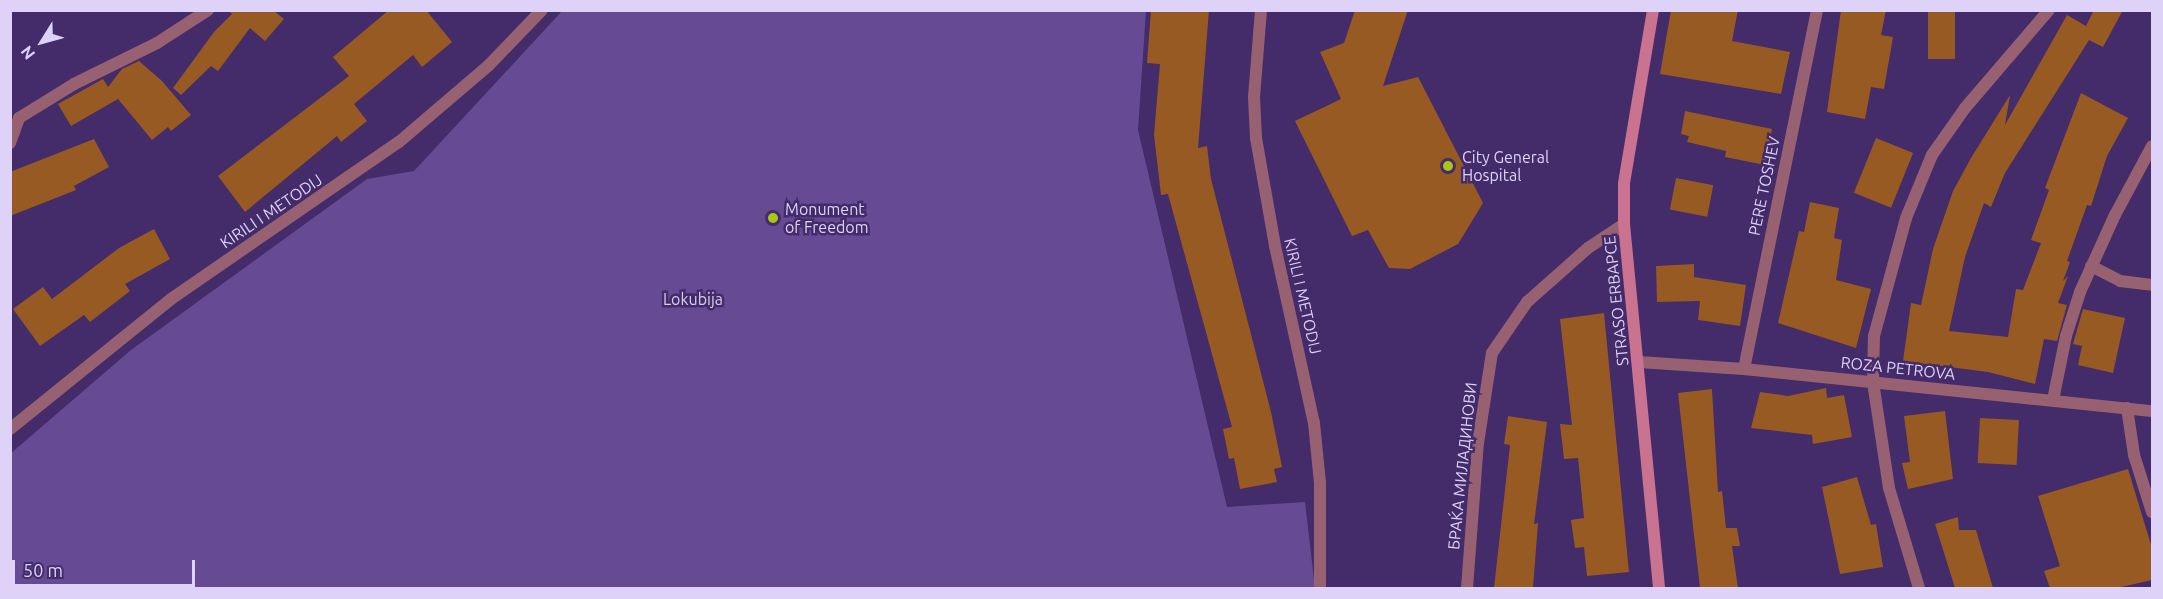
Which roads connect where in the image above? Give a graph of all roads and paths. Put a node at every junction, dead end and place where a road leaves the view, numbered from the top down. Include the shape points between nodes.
1 (208, 10) edge
2 (542, 10) edge
3 (1261, 10) edge
4 (1653, 10) edge
5 (1817, 10) edge
6 (2050, 12) edge
7 (15, 116) edge
8 (10, 143) edge
9 (2152, 146) edge
10 (1624, 224) junction
11 (2091, 266) junction
12 (2152, 285) edge
13 (1639, 362) junction
14 (1744, 369) junction
15 (1873, 382) junction
16 (2053, 400) junction
17 (2127, 408) junction
18 (2152, 411) edge
19 (10, 429) edge
20 (2152, 512) edge
21 (1320, 588) edge
22 (1467, 588) edge
23 (1659, 588) edge
24 (1919, 588) edge

1 - 7 street via 158,43
2 - 19 street, KIRILI I METODIJ via 489,65 399,142 171,299
3 - 21 street, KIRILI I METODIJ via 1254,97 1256,138 1314,423 1320,483
4 - 10 main road, STRASO ERBAPCE via 1624,184
5 - 14 street, PERE TOSHEV
6 - 15 street via 1965,108 1932,154 1906,218 1874,336
7 - 8 street
9 - 11 street
10 - 13 main road, STRASO ERBAPCE
10 - 22 street, БРАЌА МИЛАДИНОВИ via 1588,248 1527,302 1492,352 1478,443
11 - 12 street via 2120,280
11 - 16 street via 2066,336
13 - 14 street, ROZA PETROVA
13 - 23 main road, STRASO ERBAPCE
14 - 15 street, ROZA PETROVA
15 - 16 street, ROZA PETROVA
15 - 24 street via 1889,488
16 - 17 street, ROZA PETROVA
17 - 18 street, ROZA PETROVA
17 - 20 street via 2134,455

